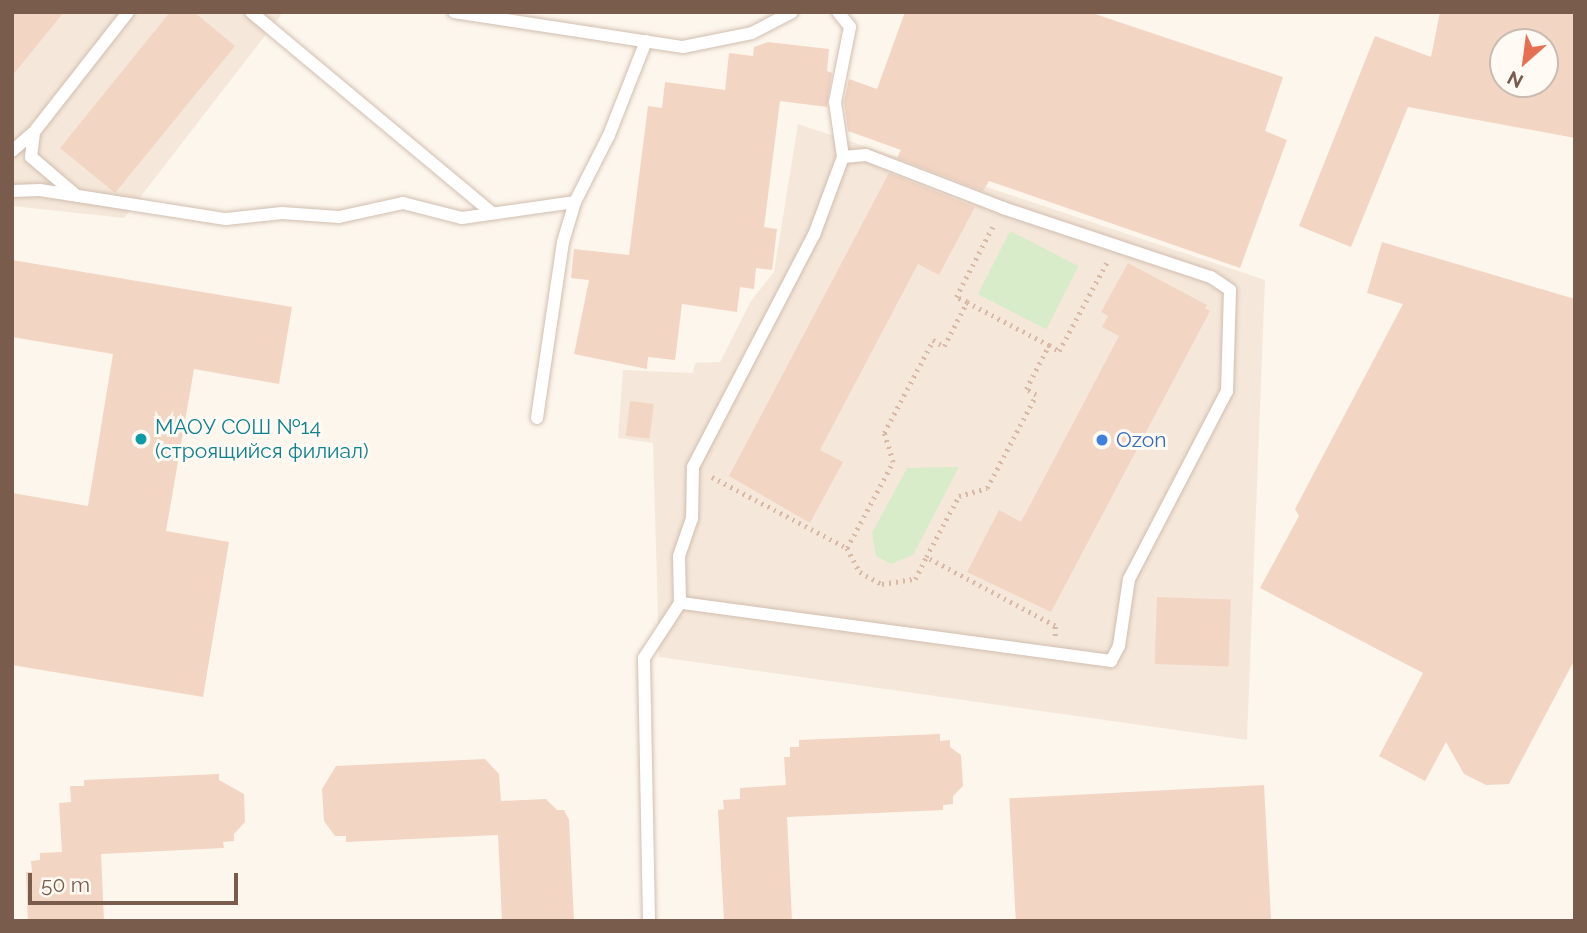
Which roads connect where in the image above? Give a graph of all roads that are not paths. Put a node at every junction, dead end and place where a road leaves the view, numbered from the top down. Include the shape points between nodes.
1 (128, 12) edge
2 (251, 12) edge
3 (454, 12) edge
4 (792, 12) edge
5 (838, 12) edge
6 (646, 41) junction
7 (34, 132) junction
8 (12, 151) edge
9 (843, 157) junction
10 (12, 191) edge
11 (78, 196) junction
12 (575, 202) junction
13 (491, 212) junction
14 (537, 418) dead end
15 (680, 603) junction
16 (649, 921) edge

1 - 7 lane
2 - 13 lane
3 - 6 lane
4 - 6 lane via 752,33 696,45
5 - 9 lane via 850,27 835,102
6 - 12 lane via 609,135
7 - 8 lane
7 - 11 lane via 31,157
9 - 15 lane via 814,235 692,467 692,519 679,556
9 - 15 lane via 866,155 1003,208 1211,277 1230,290 1227,391 1129,579 1116,655 1100,662
10 - 11 lane
11 - 13 lane via 226,219 282,214 339,217 403,203 462,218
12 - 13 lane
12 - 14 lane via 563,243
15 - 16 lane via 644,658

